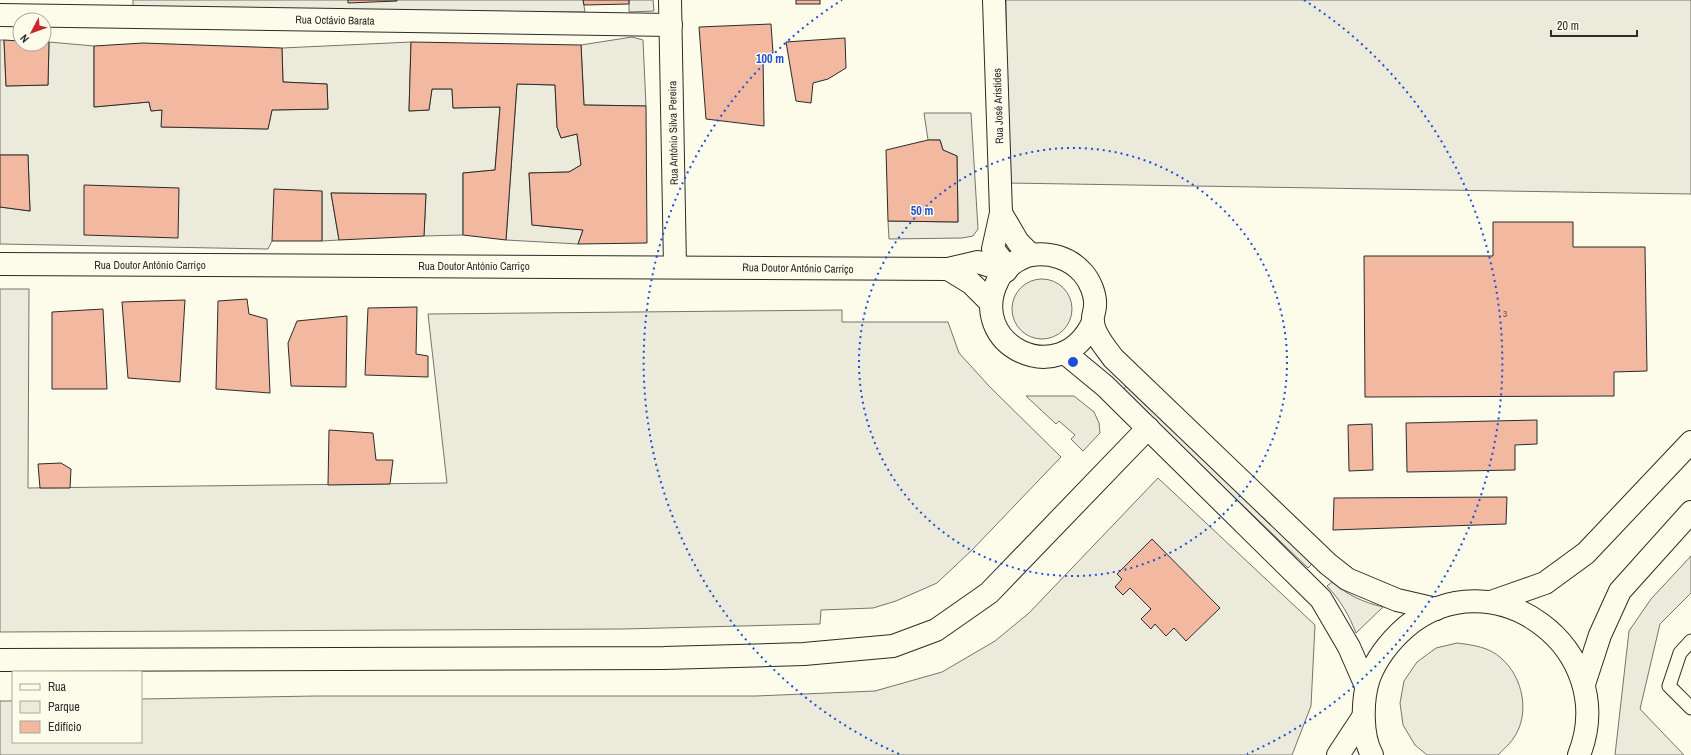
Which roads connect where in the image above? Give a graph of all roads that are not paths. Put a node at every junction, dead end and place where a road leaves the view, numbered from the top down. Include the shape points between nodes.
1 (670, 0) edge
2 (994, 0) edge
3 (0, 15) edge
4 (671, 25) junction
5 (1002, 213) junction
6 (1031, 255) junction
7 (0, 264) edge
8 (675, 266) junction
9 (948, 269) junction
10 (1007, 270) junction
11 (991, 303) junction
12 (1092, 322) junction
13 (1065, 353) junction
14 (1148, 428) junction
15 (1691, 442) edge
16 (1691, 512) edge
17 (1491, 602) junction
18 (1436, 609) junction
19 (1691, 641) edge
20 (0, 660) edge
21 (1584, 684) junction
22 (1366, 686) junction
23 (1691, 708) edge
24 (1363, 717) junction
25 (1338, 755) edge
26 (1372, 755) edge
27 (1579, 755) edge

1 - 4 street, Rua António Silva Pereira
2 - 5 street, Rua José Aristides
3 - 4 street, Rua Octávio Barata
4 - 8 street, Rua António Silva Pereira
5 - 6 street, Rua José Aristides via 1018,242
5 - 10 street, Rua José Aristides via 993,249
6 - 10 street via 1019,260
6 - 12 street via 1057,256 1072,262 1083,273 1092,288 1095,305
7 - 8 street, Rua Doutor António Carriço
8 - 9 street, Rua Doutor António Carriço
9 - 10 street, Rua Doutor António Carriço via 978,262
9 - 11 street via 971,283
10 - 11 street via 994,288
11 - 13 street via 992,318 998,333 1021,353 1035,357
12 - 13 street via 1082,340
12 - 18 street via 1100,339 1114,358 1328,564 1347,579 1397,600
13 - 14 street
14 - 20 street via 989,593 936,630 893,646 804,654 664,658
14 - 22 street via 1321,599 1346,641
15 - 17 street via 1586,553 1545,583
16 - 21 street via 1620,591 1600,635
17 - 18 street via 1453,604
17 - 21 street via 1522,612 1549,629 1570,654
18 - 22 street via 1419,617 1390,640 1375,663
19 - 23 lane via 1680,653 1669,686
21 - 27 street via 1588,713 1584,742
22 - 24 street
24 - 25 street
24 - 26 street

